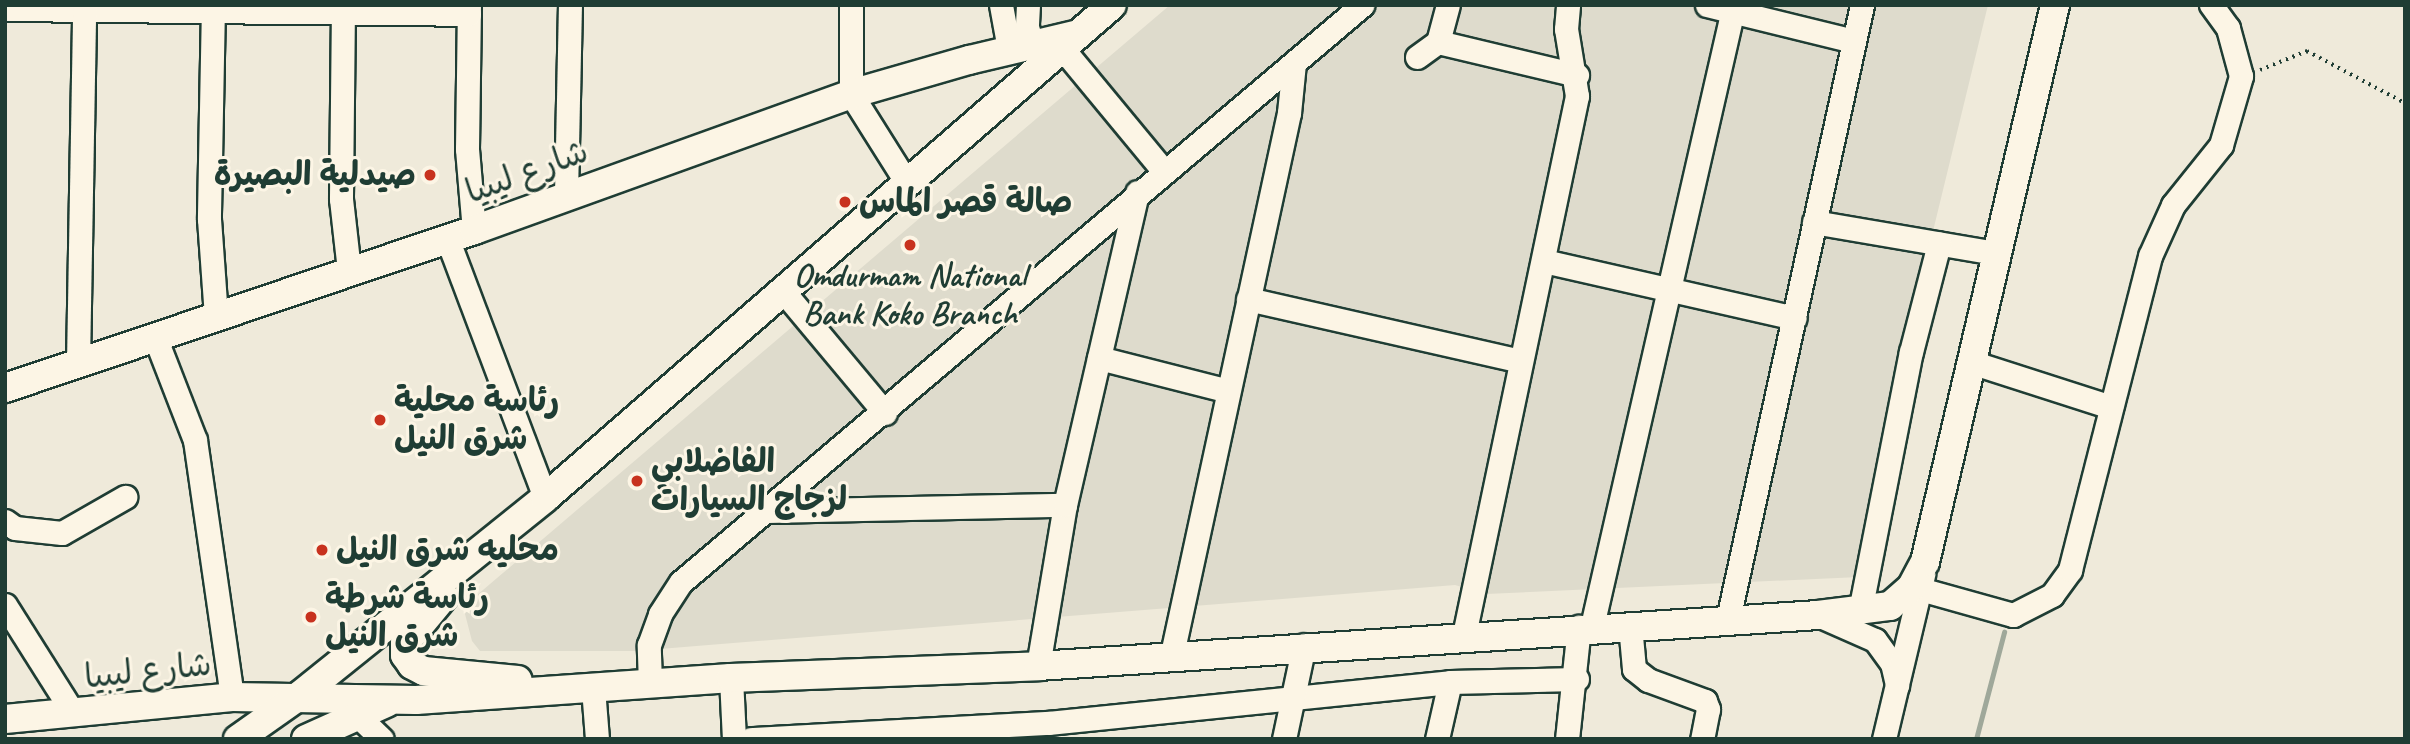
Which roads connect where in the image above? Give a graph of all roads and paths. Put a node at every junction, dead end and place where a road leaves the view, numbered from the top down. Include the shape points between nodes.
1 (570, 5) edge
2 (851, 5) edge
3 (1001, 5) edge
4 (1028, 5) edge
5 (1112, 5) edge
6 (1362, 5) edge
7 (1448, 5) edge
8 (1568, 5) edge
9 (1707, 5) edge
10 (1862, 5) edge
11 (2055, 5) edge
12 (2211, 5) edge
13 (84, 8) edge
14 (213, 8) edge
15 (1734, 8) edge
16 (5, 9) edge
17 (343, 9) edge
18 (469, 10) edge
19 (1070, 41) junction
20 (1854, 41) junction
21 (1438, 42) junction
22 (1021, 46) junction
23 (1417, 57) dead end
24 (1294, 63) junction
25 (1577, 75) junction
26 (2241, 76) junction
27 (851, 94) junction
28 (2405, 103) edge
29 (1163, 170) junction
30 (907, 183) junction
31 (1137, 192) junction
32 (566, 195) junction
33 (1814, 222) junction
34 (474, 230) junction
35 (447, 238) junction
36 (1940, 244) junction
37 (1996, 253) junction
38 (1544, 261) junction
39 (349, 270) junction
40 (783, 291) junction
41 (1669, 291) junction
42 (1248, 299) junction
43 (216, 317) junction
44 (1795, 318) junction
45 (155, 337) junction
46 (1099, 358) junction
47 (1520, 361) junction
48 (1971, 362) junction
49 (78, 363) junction
50 (5, 388) edge
51 (1228, 391) junction
52 (2111, 407) junction
53 (885, 413) junction
54 (125, 497) dead end
55 (545, 498) junction
56 (1065, 505) junction
57 (767, 511) junction
58 (5, 521) edge
59 (492, 540) junction
60 (1922, 576) junction
61 (5, 605) edge
62 (1860, 611) junction
63 (1818, 615) junction
64 (1728, 619) junction
65 (1630, 625) junction
66 (1585, 627) junction
67 (1464, 635) junction
68 (1304, 645) junction
69 (1172, 654) junction
70 (1038, 666) junction
71 (731, 678) junction
72 (1577, 680) junction
73 (1450, 682) junction
74 (650, 683) junction
75 (1897, 685) junction
76 (579, 689) junction
77 (299, 696) junction
78 (232, 697) junction
79 (1292, 697) junction
80 (391, 701) junction
81 (74, 714) junction
82 (358, 716) junction
83 (5, 719) edge
84 (876, 736) edge
85 (238, 739) edge
86 (306, 739) edge
87 (382, 739) edge
88 (597, 739) edge
89 (734, 739) edge
90 (751, 739) edge
91 (1283, 739) edge
92 (1437, 739) edge
93 (1567, 739) edge
94 (1702, 739) edge
95 (1884, 739) edge

1 - 32 street
2 - 27 street
3 - 22 street
4 - 22 street
5 - 19 main road
6 - 24 street
7 - 21 street
8 - 25 street via 1566,29
9 - 15 street
10 - 20 street
11 - 37 main road
12 - 26 street via 2228,28
13 - 14 street
13 - 16 street
13 - 49 street
14 - 17 street
14 - 43 street via 209,219
15 - 20 street
15 - 41 street
17 - 18 street
17 - 39 street via 341,199
18 - 34 street via 467,149
19 - 22 main road, شارع ليبيا
19 - 29 street
19 - 30 main road
20 - 33 street
21 - 23 street
21 - 25 street
22 - 27 main road, شارع ليبيا
24 - 29 street
24 - 42 street via 1289,113
25 - 38 street via 1577,96
26 - 28 path via 2307,51
26 - 52 street via 2221,145 2160,226
27 - 30 street
27 - 32 main road, شارع ليبيا
29 - 31 street
30 - 40 main road
31 - 46 street
31 - 53 street
32 - 34 main road, شارع ليبيا
33 - 36 street
33 - 44 street
34 - 35 main road, شارع ليبيا
35 - 39 main road, شارع ليبيا
35 - 55 street
36 - 37 street
36 - 62 street via 1911,352
37 - 48 main road
38 - 41 street
38 - 47 street
39 - 43 main road, شارع ليبيا
40 - 53 street
40 - 55 main road
41 - 44 street
41 - 66 street
42 - 47 street
42 - 51 street
43 - 45 main road, شارع ليبيا
44 - 64 street
45 - 49 main road, شارع ليبيا
45 - 78 street via 195,440
46 - 51 street
46 - 56 street
47 - 67 street
48 - 52 street
48 - 60 main road
49 - 50 main road, شارع ليبيا
51 - 69 street
52 - 60 street via 2079,545 2052,595 2033,608 2006,615
53 - 57 street
54 - 58 street via 62,533 15,528
55 - 59 main road
56 - 57 street
56 - 70 street
57 - 74 street via 681,582 660,614 649,645
59 - 76 main road via 410,634 405,655 424,671
59 - 77 main road
60 - 62 main road via 1890,606
60 - 75 street
61 - 81 street
62 - 63 main road
63 - 64 main road
63 - 75 street via 1875,639 1892,663
64 - 65 main road
65 - 66 main road
65 - 94 street via 1634,669 1648,680 1705,701
66 - 67 main road
66 - 72 street
67 - 68 main road
68 - 69 main road
68 - 79 street
69 - 70 main road
70 - 71 main road
71 - 74 main road
71 - 89 street
72 - 73 street
72 - 93 street
73 - 79 street
73 - 92 street
74 - 76 main road
75 - 95 street
76 - 80 main road
76 - 88 street
77 - 78 main road, شارع ليبيا
77 - 80 main road, شارع ليبيا
77 - 85 main road
78 - 81 main road, شارع ليبيا
79 - 84 street
79 - 91 street
80 - 82 main road
81 - 83 main road, شارع ليبيا
82 - 86 main road
82 - 87 street
84 - 90 street

